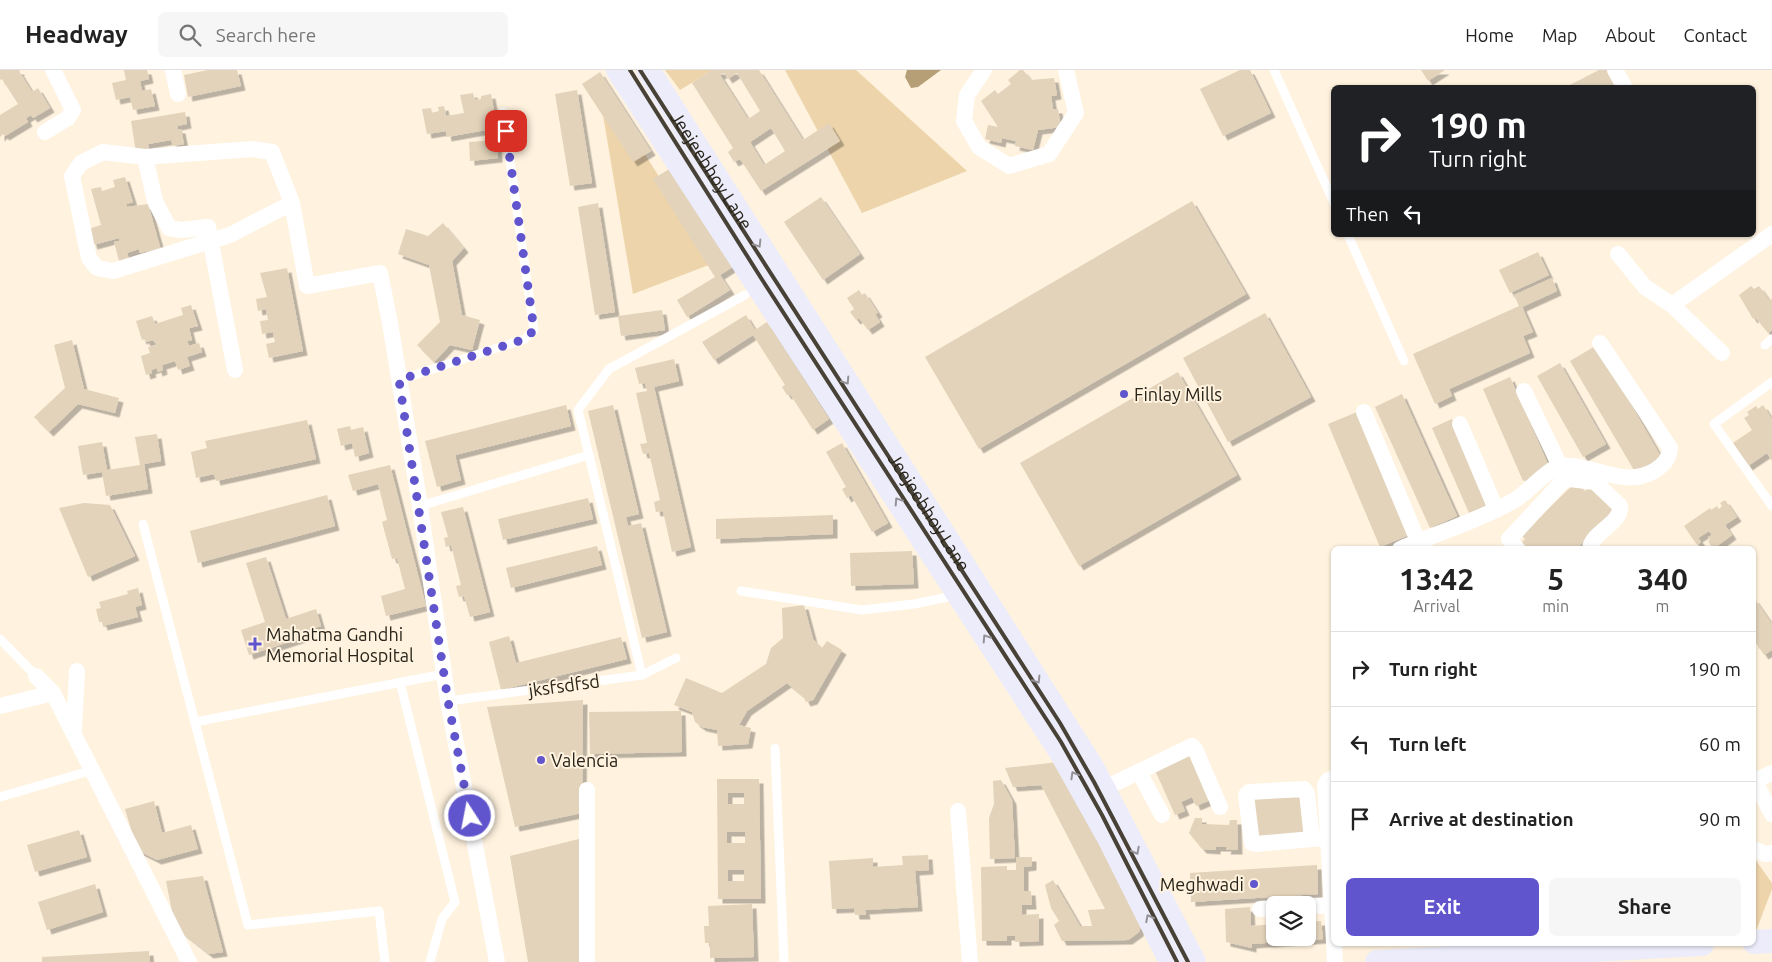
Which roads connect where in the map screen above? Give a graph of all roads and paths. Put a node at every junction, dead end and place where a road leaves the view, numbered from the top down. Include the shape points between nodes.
1 (53, 70) edge
2 (173, 70) edge
3 (618, 70) edge
4 (648, 70) edge
5 (984, 70) edge
6 (1066, 70) edge
7 (1274, 70) edge
8 (1615, 70) edge
9 (1623, 85) edge
10 (178, 94) dead end
11 (503, 112) dead end
12 (45, 132) dead end
13 (689, 135) junction
14 (669, 148) junction
15 (145, 157) junction
16 (1331, 196) edge
17 (292, 203) junction
18 (1772, 234) edge
19 (1349, 237) edge
20 (211, 241) junction
21 (1618, 254) dead end
22 (745, 295) dead end
23 (1672, 305) junction
24 (1600, 343) dead end
25 (1722, 353) dead end
26 (1404, 361) dead end
27 (235, 370) dead end
28 (399, 380) junction
29 (1772, 382) edge
30 (1524, 391) dead end
31 (1364, 412) dead end
32 (1460, 424) dead end
33 (589, 455) junction
34 (1560, 466) junction
35 (892, 474) junction
36 (420, 506) junction
37 (1772, 506) edge
38 (1496, 509) junction
39 (143, 524) dead end
40 (1423, 545) edge
41 (1515, 546) edge
42 (1591, 546) edge
43 (741, 591) dead end
44 (958, 595) junction
45 (0, 640) edge
46 (676, 658) dead end
47 (76, 671) dead end
48 (444, 674) junction
49 (642, 674) junction
50 (36, 676) joint
51 (400, 682) junction
52 (53, 693) junction
53 (448, 701) junction
54 (0, 706) edge
55 (195, 722) junction
56 (74, 733) junction
57 (775, 748) dead end
58 (93, 770) junction
59 (1139, 772) junction
60 (1772, 773) edge
61 (1331, 779) edge
62 (1756, 779) edge
63 (1756, 784) edge
64 (587, 790) dead end
65 (1103, 790) junction
66 (0, 797) edge
67 (1220, 807) dead end
68 (958, 811) dead end
69 (1772, 814) edge
70 (1162, 815) dead end
71 (1109, 820) junction
72 (1320, 838) junction
73 (1756, 851) edge
74 (1772, 853) edge
75 (1331, 899) edge
76 (1331, 905) edge
77 (1316, 906) edge
78 (1772, 940) edge
79 (1756, 942) edge
80 (1334, 946) edge
81 (1627, 946) edge
82 (1470, 950) edge
83 (1568, 956) edge
84 (189, 962) edge
85 (385, 962) edge
86 (430, 962) edge
87 (496, 962) edge
88 (587, 962) edge
89 (784, 962) edge
90 (970, 962) edge
91 (1171, 962) edge
92 (1194, 962) edge
93 (1335, 962) edge
94 (1377, 962) edge

1 - 12 street via 73,110 68,118
2 - 10 street
3 - 14 street
4 - 13 street, Jeejeebhoy Lane
5 - 6 street via 967,95 964,121 979,147 1009,166 1049,154 1076,113
7 - 16 lane
8 - 9 street
11 - 28 lane via 534,330 525,339
13 - 14 street
13 -> 35 street, Jeejeebhoy Lane
14 - 35 street
15 - 17 street via 252,149 272,152
15 - 20 street via 155,201 169,228 208,227
15 - 20 street via 103,152 81,162 72,176 88,258 96,268 113,271
17 - 20 street via 230,235
17 - 28 street via 307,286 380,273
18 - 23 street
19 - 26 lane
20 - 27 street
21 - 23 street via 1645,288
22 - 33 lane via 609,369 578,410
23 - 25 street
24 - 34 street via 1670,448 1669,458 1645,476 1631,478
28 - 36 street
29 - 37 lane via 1714,424
30 - 34 street
31 - 40 street
32 - 38 street
33 - 36 lane
33 - 49 lane
34 - 38 street via 1517,499
44 -> 35 street
35 -> 65 street, Jeejeebhoy Lane via 1070,734
36 - 48 street
38 - 40 street
39 - 55 lane
41 - 42 street via 1509,539 1562,482 1569,479 1598,483 1620,506 1619,514
43 - 44 lane via 862,610
71 -> 44 street
45 - 50 lane
46 - 49 lane, jksfsdfsd
47 - 56 street
48 - 51 lane
48 - 53 street
49 - 53 lane, jksfsdfsd
50 - 52 street
51 - 55 lane
51 - 86 lane via 455,902 442,919
52 - 54 street
52 - 56 street
53 - 87 street
55 - 85 lane via 248,925 379,911
56 - 58 street
57 - 89 lane
58 - 66 lane
58 - 84 street
59 - 65 street
59 - 67 street via 1192,746
59 - 70 street
60 - 62 street
61 - 72 street via 1325,785
63 - 69 street
64 - 88 street
65 - 71 street, Jeejeebhoy Lane
68 - 90 street
91 -> 71 street
71 -> 92 street, Jeejeebhoy Lane
72 - 72 street via 1252,843 1246,795 1249,792 1304,789
72 - 75 street
73 - 74 street
76 - 77 street
78 - 79 street
80 - 93 street
81 - 83 street
82 - 83 street
82 - 94 street

